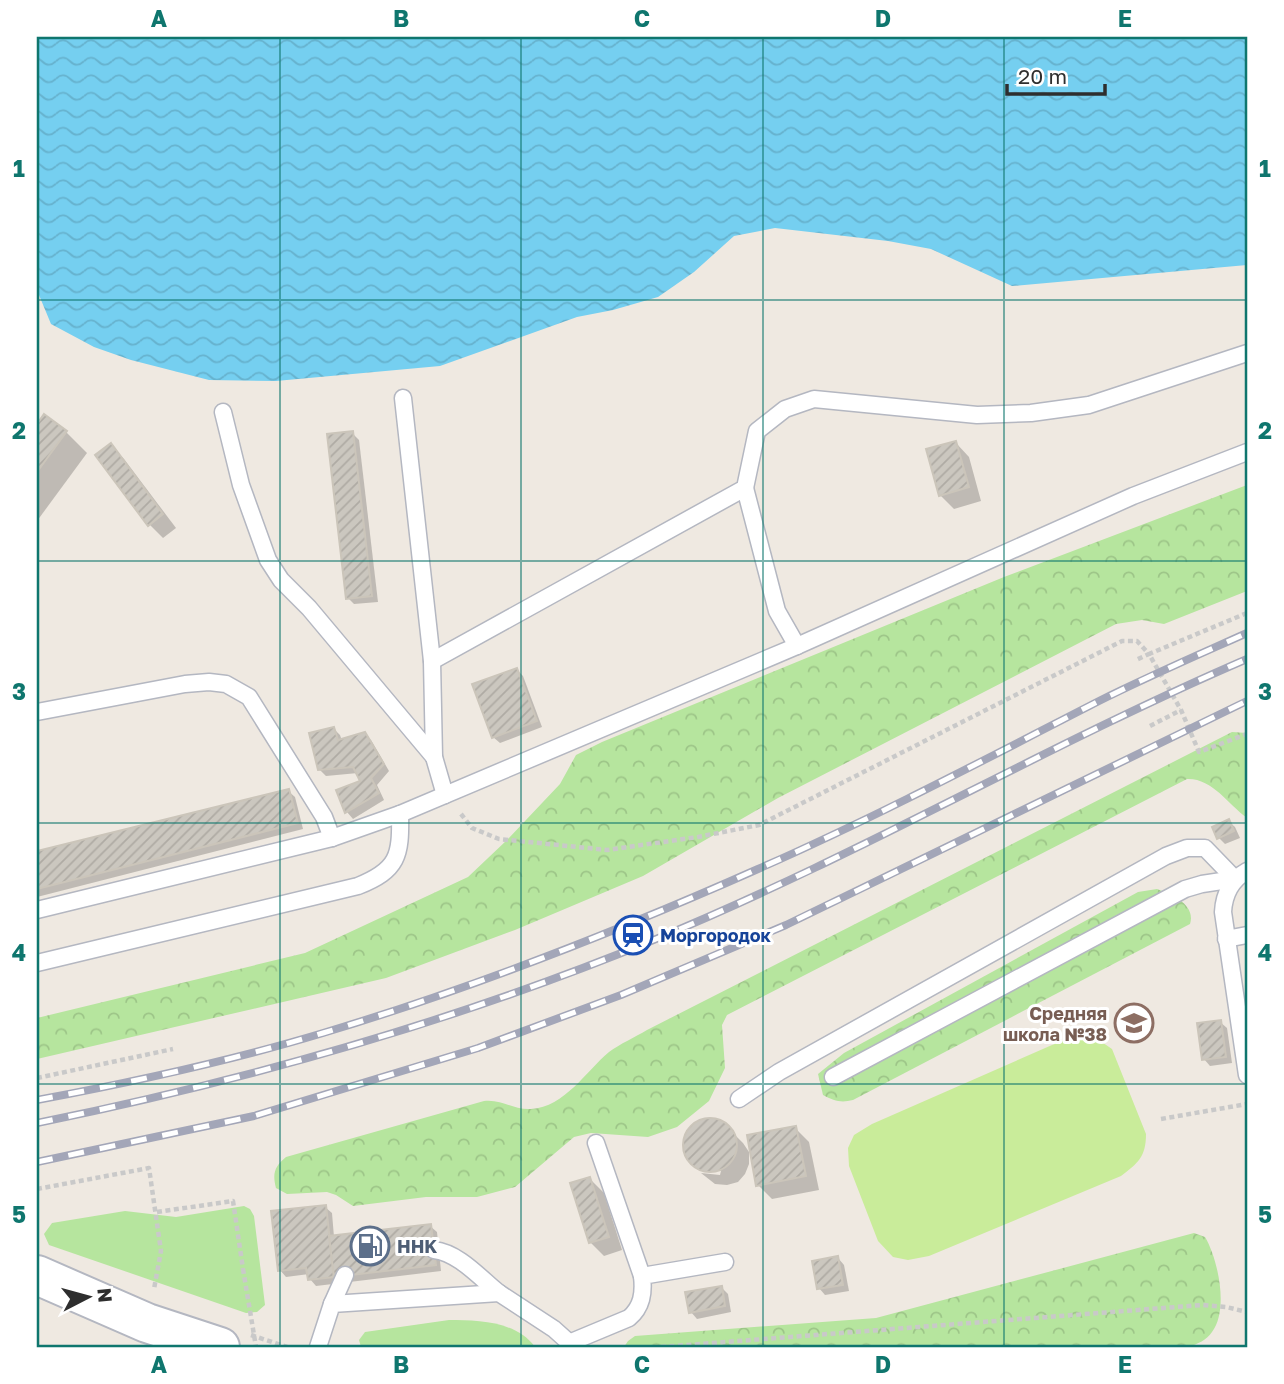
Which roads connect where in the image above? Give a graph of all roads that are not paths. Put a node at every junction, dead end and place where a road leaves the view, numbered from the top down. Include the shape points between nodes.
1 (1247, 353) edge
2 (403, 398) dead end
3 (223, 412) dead end
4 (1247, 452) edge
5 (745, 488) junction
6 (797, 646) junction
7 (432, 661) junction
8 (37, 712) edge
9 (434, 757) junction
10 (445, 795) junction
11 (400, 814) junction
12 (332, 838) junction
13 (1241, 875) edge
14 (37, 909) edge
15 (1247, 935) edge
16 (1226, 939) junction
17 (37, 964) edge
18 (1247, 1075) edge
19 (834, 1077) dead end
20 (739, 1099) dead end
21 (596, 1143) dead end
22 (434, 1251) dead end
23 (725, 1262) dead end
24 (37, 1275) edge
25 (345, 1275) dead end
26 (642, 1276) junction
27 (499, 1293) junction
28 (332, 1304) junction
29 (572, 1345) edge
30 (220, 1347) edge
31 (318, 1347) edge

1 - 5 lane via 1089,405 1031,413 977,415 814,399 785,409 757,431
2 - 7 lane
3 - 9 lane via 241,485 268,560
4 - 6 lane via 1133,496
5 - 6 lane via 777,611
5 - 7 lane
6 - 10 lane
7 - 9 lane
8 - 12 lane via 185,684 226,684 249,697 324,817
9 - 10 lane
10 - 11 lane
11 - 12 lane
11 - 17 lane via 394,866 358,886
12 - 14 lane
13 - 16 lane via 1224,901
13 - 19 lane via 1185,889
13 - 20 lane via 1205,848 1187,848 1166,856 779,1072
15 - 16 lane
16 - 18 lane
21 - 26 lane
22 - 27 lane via 449,1254
23 - 26 lane
24 - 30 street via 165,1335
25 - 28 lane
26 - 29 lane via 642,1299 636,1312
27 - 28 lane
27 - 29 lane
28 - 31 lane

